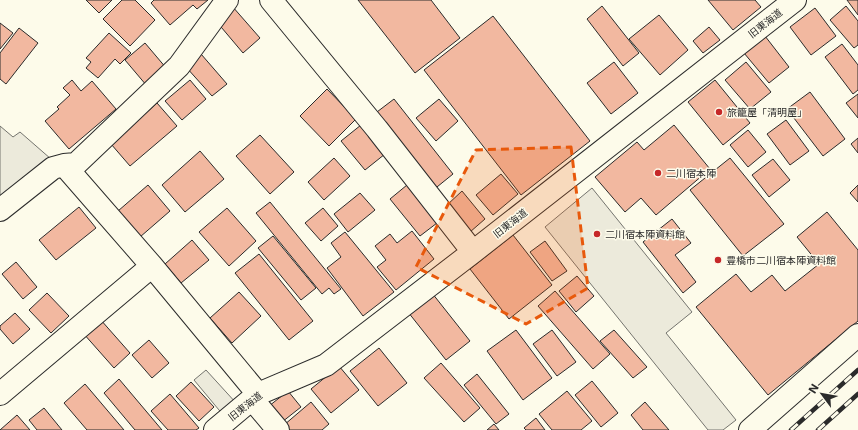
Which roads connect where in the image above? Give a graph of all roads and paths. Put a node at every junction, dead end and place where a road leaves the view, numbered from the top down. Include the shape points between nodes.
1 (227, 0) edge
2 (271, 0) edge
3 (795, 0) edge
4 (64, 165) junction
5 (0, 210) edge
6 (472, 252) junction
7 (152, 266) junction
8 (858, 335) edge
9 (0, 394) edge
10 (255, 396) junction
11 (215, 430) edge
12 (278, 430) edge
13 (750, 430) edge

1 - 4 street via 179,66 76,164
2 - 6 street via 377,129
3 - 6 street, 旧東海道
4 - 5 street via 53,168
4 - 7 street
6 - 10 street, 旧東海道 via 326,365
7 - 9 street
7 - 10 street
8 - 13 street
10 - 11 street, 旧東海道
10 - 12 street

